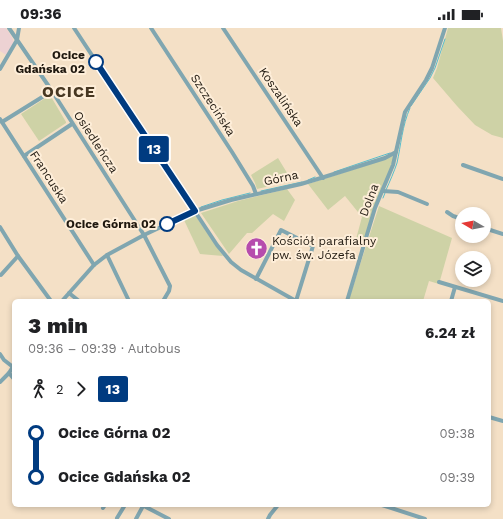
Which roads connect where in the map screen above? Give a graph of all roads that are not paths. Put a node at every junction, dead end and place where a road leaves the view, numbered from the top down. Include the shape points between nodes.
1 (9, 28) edge
2 (19, 28) edge
3 (74, 28) edge
4 (151, 28) edge
5 (222, 28) edge
6 (445, 28) edge
7 (17, 40) junction
8 (0, 69) edge
9 (52, 91) junction
10 (1, 121) edge
11 (72, 124) junction
12 (396, 152) junction
13 (24, 156) junction
14 (463, 165) dead end
15 (323, 178) junction
16 (503, 179) edge
17 (385, 191) junction
18 (256, 194) junction
19 (427, 204) dead end
20 (195, 211) junction
21 (447, 212) dead end
22 (455, 217) edge
23 (0, 228) edge
24 (491, 230) edge
25 (503, 234) edge
26 (144, 235) junction
27 (107, 255) junction
28 (18, 256) junction
29 (94, 265) junction
30 (1, 275) edge
31 (256, 279) junction
32 (439, 282) dead end
33 (455, 287) junction
34 (69, 293) junction
35 (50, 299) edge
36 (64, 299) edge
37 (76, 299) edge
38 (128, 299) edge
39 (164, 299) edge
40 (292, 299) edge
41 (297, 299) edge
42 (348, 299) edge
43 (452, 299) edge
44 (503, 301) edge
45 (0, 354) edge
46 (12, 365) edge
47 (12, 368) edge
48 (9, 373) junction
49 (12, 377) edge
50 (0, 382) edge
51 (491, 418) edge
52 (503, 421) edge
53 (124, 507) edge
54 (141, 507) edge
55 (146, 507) edge
56 (276, 507) edge
57 (393, 507) edge
58 (157, 513) junction
59 (117, 518) edge
60 (136, 519) edge
61 (154, 519) edge
62 (169, 519) edge
63 (268, 519) edge
64 (425, 519) edge

1 - 7 street, Osiedleńcza
2 - 7 street
3 - 20 street
4 - 18 street, Szczecińska via 232,152
5 - 15 street, Koszalińska
6 - 12 street via 432,68 405,112
7 - 8 street
7 - 9 street, Osiedleńcza
9 - 10 street
9 - 11 street, Osiedleńcza
10 - 13 street, Francuska
11 - 13 street
11 - 26 street, Osiedleńcza
12 - 15 street, Górna
12 - 17 street, Dolna
13 - 29 street, Francuska
14 - 16 street
15 - 18 street, Górna
17 - 19 street via 398,192
17 - 42 street, Dolna via 375,208
18 - 20 street, Górna
20 - 26 street, Górna
20 - 31 street via 231,262
21 - 22 street
23 - 28 street
24 - 25 street
26 - 27 street, Górna
26 - 39 street, Osiedleńcza via 170,286
27 - 29 street, Górna
27 - 38 street
28 - 30 street
28 - 35 street
29 - 34 street, Górna
31 - 40 street
31 - 41 street via 282,230 313,246
32 - 33 street
33 - 43 street
33 - 44 street
34 - 36 street, Górna
34 - 37 street
45 - 46 street
47 - 48 street
48 - 49 street
48 - 50 street
51 - 52 street
53 - 59 street
54 - 60 street
55 - 58 street
56 - 63 street
57 - 64 street
58 - 61 street
58 - 62 street

